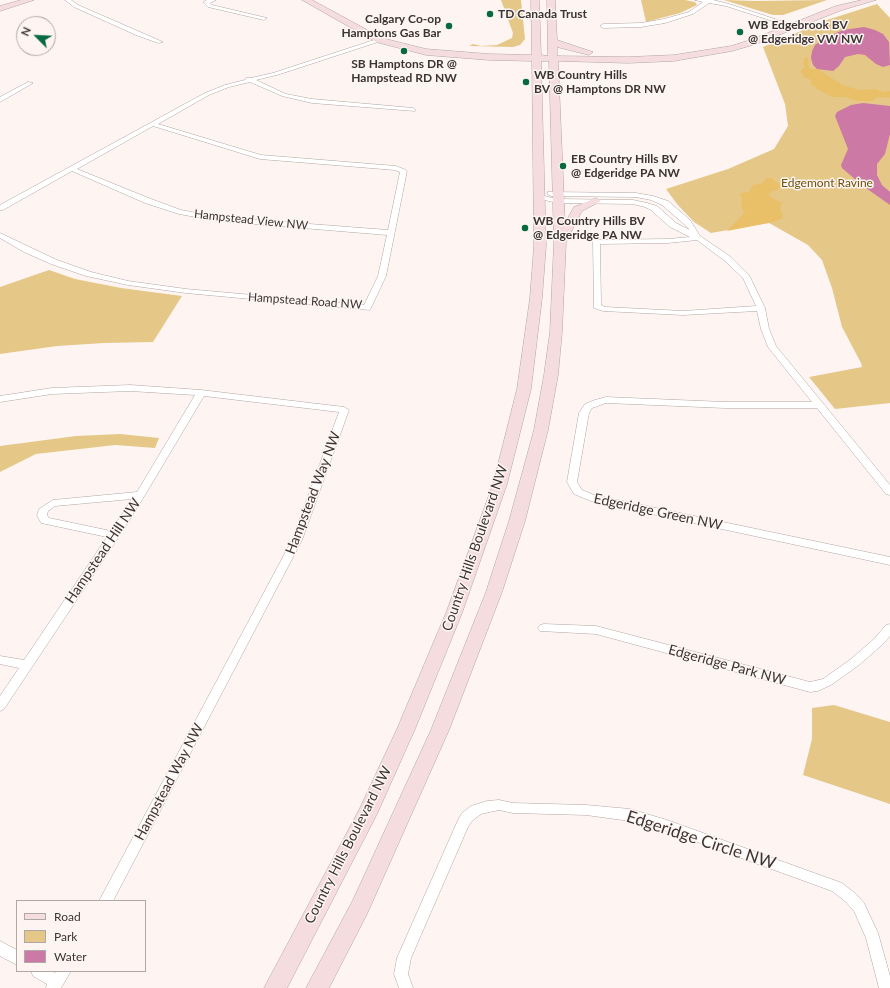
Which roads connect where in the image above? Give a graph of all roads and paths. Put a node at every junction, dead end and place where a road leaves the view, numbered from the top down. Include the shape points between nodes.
1 (30, 0) edge
2 (68, 0) edge
3 (213, 0) edge
4 (306, 0) edge
5 (324, 0) edge
6 (535, 0) edge
7 (551, 0) edge
8 (698, 0) edge
9 (840, 0) edge
10 (872, 0) edge
11 (709, 1) edge
12 (0, 9) edge
13 (264, 18) dead end
14 (784, 25) junction
15 (603, 26) dead end
16 (388, 35) junction
17 (376, 38) junction
18 (551, 41) junction
19 (160, 42) dead end
20 (533, 51) junction
21 (594, 53) junction
22 (552, 56) junction
23 (586, 60) junction
24 (248, 79) junction
25 (553, 79) junction
26 (30, 83) dead end
27 (0, 100) edge
28 (413, 110) dead end
29 (152, 124) junction
30 (72, 169) junction
31 (539, 196) junction
32 (557, 197) junction
33 (596, 201) junction
34 (0, 208) edge
35 (391, 233) junction
36 (0, 235) edge
37 (699, 238) junction
38 (560, 242) junction
39 (761, 308) junction
40 (202, 393) junction
41 (0, 399) edge
42 (819, 405) junction
43 (890, 492) edge
44 (140, 495) junction
45 (114, 535) junction
46 (890, 561) edge
47 (544, 628) dead end
48 (890, 628) edge
49 (0, 660) edge
50 (26, 665) junction
51 (2, 699) edge
52 (107, 900) edge
53 (0, 948) edge
54 (16, 957) edge
55 (40, 972) edge
56 (58, 980) edge
57 (275, 988) edge
58 (317, 988) edge
59 (406, 988) edge
60 (886, 988) edge

1 - 12 main road
2 - 19 street via 76,6
3 - 13 street via 206,2 210,6
4 - 17 main road
5 - 16 main road
6 - 20 main road via 536,35
7 - 18 main road, Country Hills Boulevard NW
8 - 11 street
9 - 14 main road
10 - 14 main road
11 - 14 street
11 - 15 street via 691,13 665,21 641,25
14 - 21 main road via 697,48 647,53
14 - 23 main road via 742,46 700,55 646,60
16 - 17 street
16 - 20 main road via 432,47 457,50
17 - 20 main road via 406,48 452,55
17 - 24 street via 275,74
18 - 21 main road via 565,47
18 - 22 main road, Country Hills Boulevard NW
20 - 22 main road
20 - 31 main road, Country Hills Boulevard NW
21 - 22 main road
22 - 23 main road
22 - 25 main road, Country Hills Boulevard NW
23 - 25 main road via 567,64
24 - 28 street via 284,95 312,101
24 - 29 street via 207,94
25 - 32 main road, Country Hills Boulevard NW
26 - 27 street
29 - 30 street
29 - 35 street, Hampstead Road NW via 260,157 396,168 404,171
30 - 34 street
30 - 35 street, Hampstead View NW via 179,212 218,219
31 - 32 street
31 - 57 main road, Country Hills Boulevard NW via 540,246 529,361 516,421 490,514 454,613 406,729 367,814
32 - 33 street
32 - 37 street via 636,195 653,198 671,208 687,222
32 - 38 main road, Country Hills Boulevard NW
33 - 37 street via 647,205 674,225
33 - 38 main road via 578,209
35 - 36 street, Hampstead Road NW via 382,276 367,308 128,283 54,262
37 - 39 street via 728,259 746,277
37 - 39 street via 596,242 597,306 602,309 683,313
38 - 58 main road, Country Hills Boulevard NW via 556,332 548,388 532,467 508,549 440,730 360,907
39 - 42 street via 772,347
40 - 41 street, Hampstead Way NW via 130,388 52,391
40 - 44 street, Hampstead Hill NW
40 - 52 street, Hampstead Way NW via 344,410 297,540
42 - 43 street
42 - 46 street, Edgeridge Green NW via 725,405 606,400 598,402 588,406 584,413 572,482 578,492 591,498
44 - 45 street, Hampstead Hill NW
44 - 45 street via 53,503 44,509 42,515 45,521
45 - 50 street, Hampstead Hill NW
47 - 48 street, Edgeridge Park NW via 596,630 810,687 827,682 855,662
49 - 50 street
50 - 51 street, Hampstead Hill NW
53 - 54 street
55 - 56 street
59 - 60 street, Edgeridge Circle NW via 401,974 404,958 463,824 476,810 499,805 513,808 594,810 630,814 837,887 859,907 873,938

